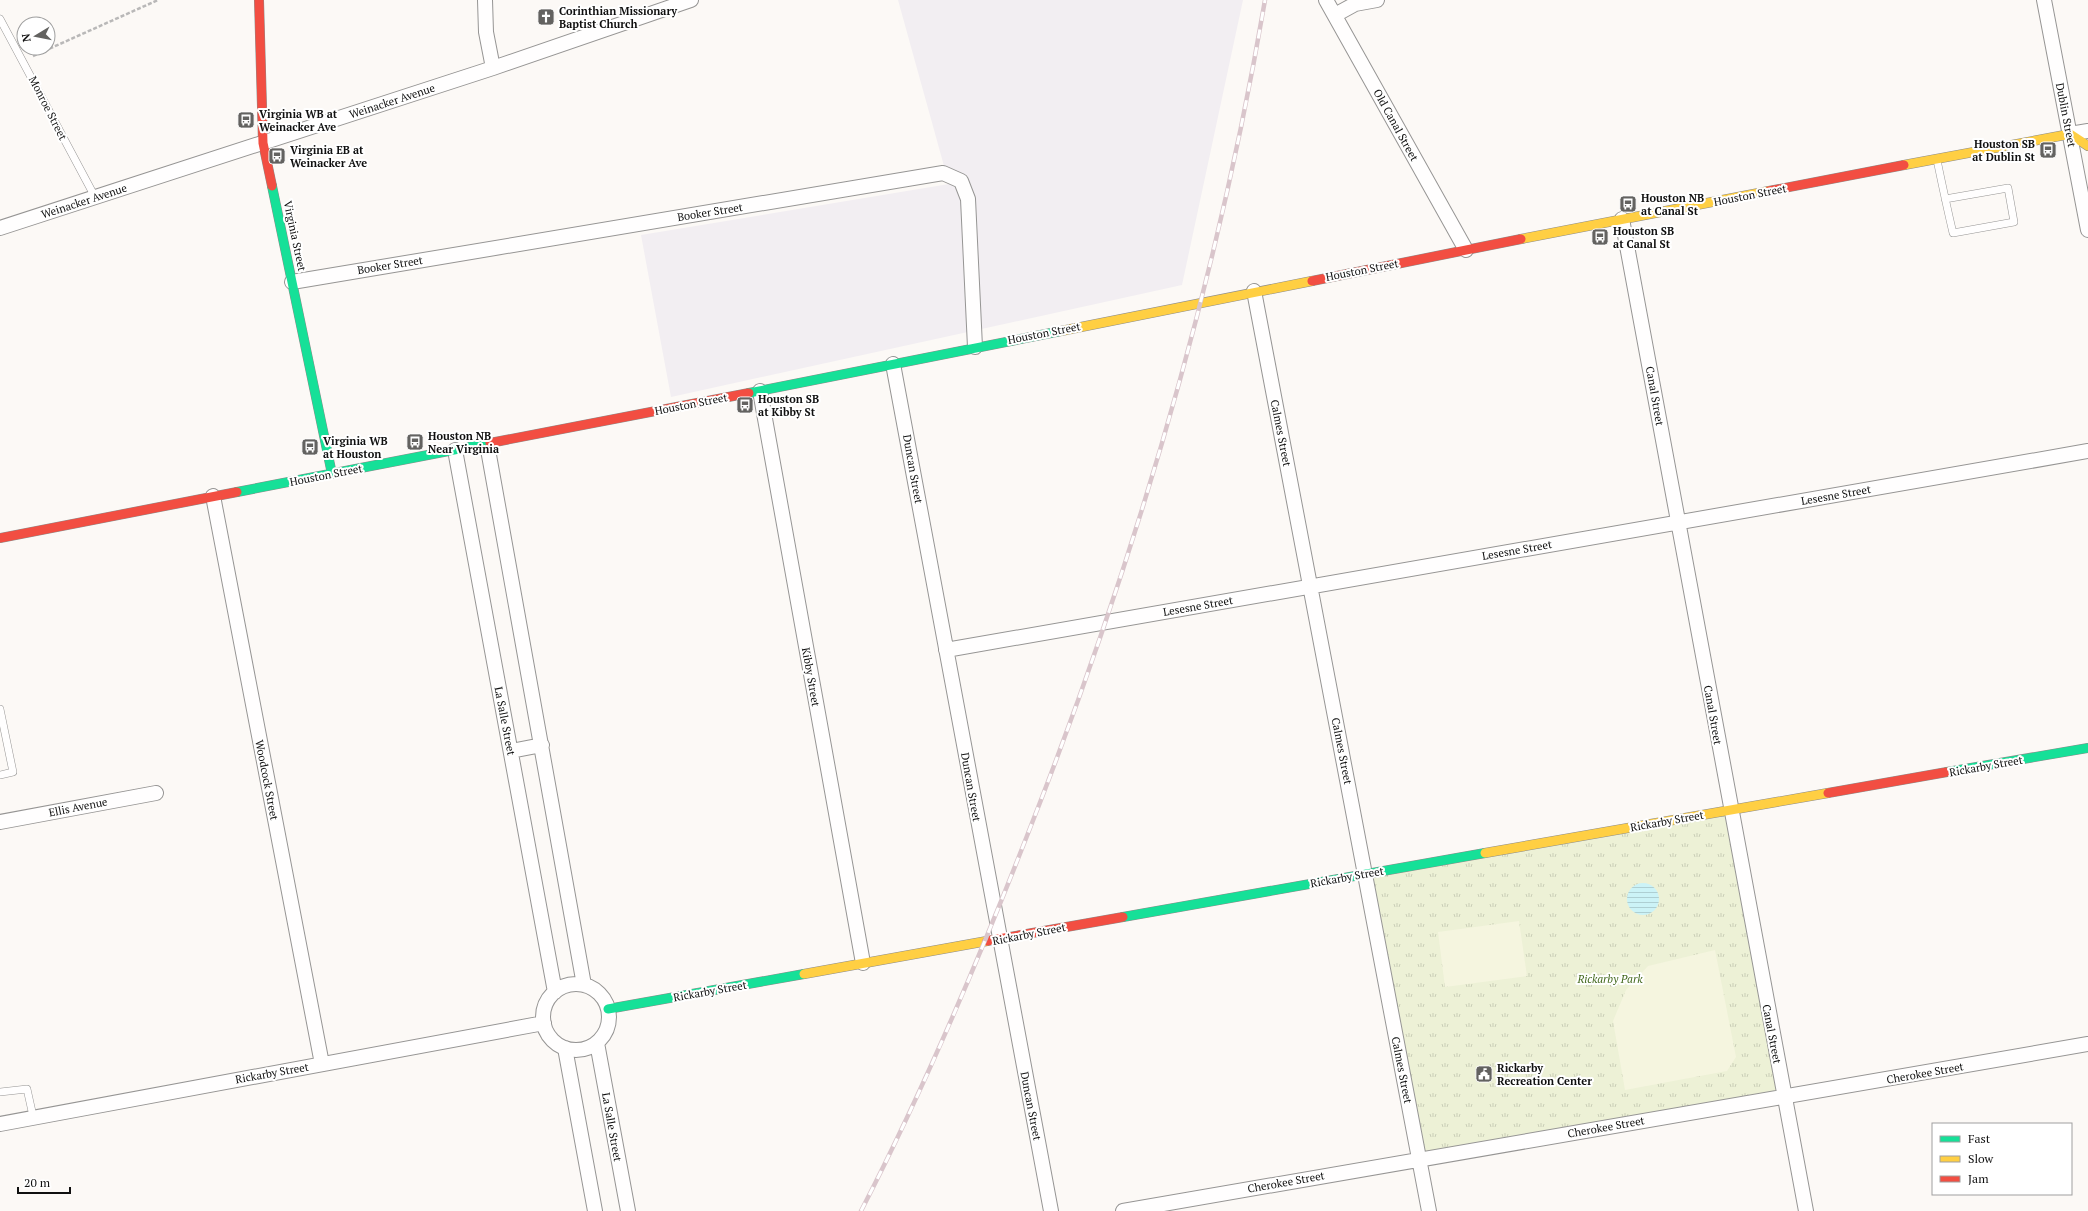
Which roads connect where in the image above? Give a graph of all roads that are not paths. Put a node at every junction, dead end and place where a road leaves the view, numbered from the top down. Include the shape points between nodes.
1 (259, 0) edge
2 (485, 0) edge
3 (691, 0) edge
4 (1326, 0) edge
5 (1377, 0) edge
6 (2044, 0) edge
7 (1335, 15) junction
8 (0, 19) edge
9 (493, 68) junction
10 (2088, 131) edge
11 (2070, 134) junction
12 (263, 143) junction
13 (2088, 146) edge
14 (1937, 160) junction
15 (95, 198) junction
16 (1945, 199) junction
17 (1622, 219) junction
18 (0, 228) edge
19 (2088, 230) edge
20 (1466, 250) junction
21 (292, 282) junction
22 (1254, 292) junction
23 (976, 347) junction
24 (893, 364) junction
25 (760, 391) junction
26 (487, 444) junction
27 (455, 450) junction
28 (2088, 451) edge
29 (332, 474) junction
30 (213, 496) junction
31 (1678, 522) junction
32 (0, 538) edge
33 (1310, 586) junction
34 (946, 650) junction
35 (0, 709) edge
36 (542, 745) junction
37 (2088, 748) edge
38 (511, 751) junction
39 (0, 775) edge
40 (156, 793) dead end
41 (1731, 810) junction
42 (0, 822) edge
43 (1365, 874) junction
44 (1000, 939) junction
45 (863, 963) junction
46 (584, 985) junction
47 (555, 992) junction
48 (608, 1009) junction
49 (544, 1023) junction
50 (597, 1042) junction
51 (2088, 1044) edge
52 (565, 1048) junction
53 (322, 1064) junction
54 (0, 1091) edge
55 (1784, 1097) junction
56 (33, 1116) junction
57 (0, 1124) edge
58 (1419, 1159) junction
59 (595, 1211) edge
60 (628, 1211) edge
61 (1051, 1211) edge
62 (1123, 1211) edge
63 (1429, 1211) edge
64 (1806, 1211) edge

1 - 12 street, Virginia Street
2 - 9 street via 486,32
3 - 9 street, Weinacker Avenue
4 - 7 street, Old Canal Street
5 - 7 street via 1355,4
6 - 11 street, Dublin Street
7 - 20 street, Old Canal Street
8 - 15 lane, Monroe Street
9 - 12 street, Weinacker Avenue
10 - 11 street, Houston Street
11 - 13 street
11 - 14 street, Houston Street
11 - 19 street, Dublin Street
12 - 15 street, Weinacker Avenue
12 - 21 street, Virginia Street
14 - 16 lane
14 - 17 street, Houston Street
15 - 18 street, Weinacker Avenue
16 - 16 lane via 1953,233 2014,222 2008,188
17 - 20 street, Houston Street
17 - 31 street, Canal Street
20 - 22 street, Houston Street
21 - 23 street, Booker Street via 943,174 961,181 968,198
21 - 29 street, Virginia Street
22 - 23 street, Houston Street
22 - 33 street, Calmes Street
23 - 24 street, Houston Street
24 - 25 street, Houston Street
24 - 34 street, Duncan Street
25 - 26 street, Houston Street
25 - 45 street, Kibby Street
26 - 27 street, Houston Street
26 - 36 street
27 - 29 street, Houston Street
27 - 38 street, La Salle Street
28 - 31 street, Lesesne Street
29 - 30 street, Houston Street
30 - 32 street, Houston Street
30 - 53 street, Woodcock Street
31 - 33 street, Lesesne Street
31 - 41 street, Canal Street
33 - 34 street, Lesesne Street
33 - 43 street, Calmes Street
34 - 44 street, Duncan Street
35 - 39 lane via 13,772
36 - 38 street
36 - 46 street
37 - 41 street, Rickarby Street
38 - 47 street, La Salle Street
40 - 42 street, Ellis Avenue
41 - 43 street, Rickarby Street
41 - 55 street, Canal Street
43 - 44 street, Rickarby Street
43 - 58 street, Calmes Street
44 - 45 street, Rickarby Street
44 - 61 street, Duncan Street
45 - 48 street, Rickarby Street
46 - 47 street via 569,985
46 - 48 street via 599,994
47 - 49 street via 545,1006
48 - 50 street via 607,1027
49 - 52 street via 551,1038
49 - 53 street, Rickarby Street
50 - 52 street via 582,1050
50 - 60 street, La Salle Street
51 - 55 street, Cherokee Street
52 - 59 street
53 - 56 street, Rickarby Street
54 - 56 lane via 27,1089
55 - 58 street, Cherokee Street
55 - 64 street, Canal Street
56 - 57 street, Rickarby Street
58 - 62 street, Cherokee Street
58 - 63 street, Calmes Street

